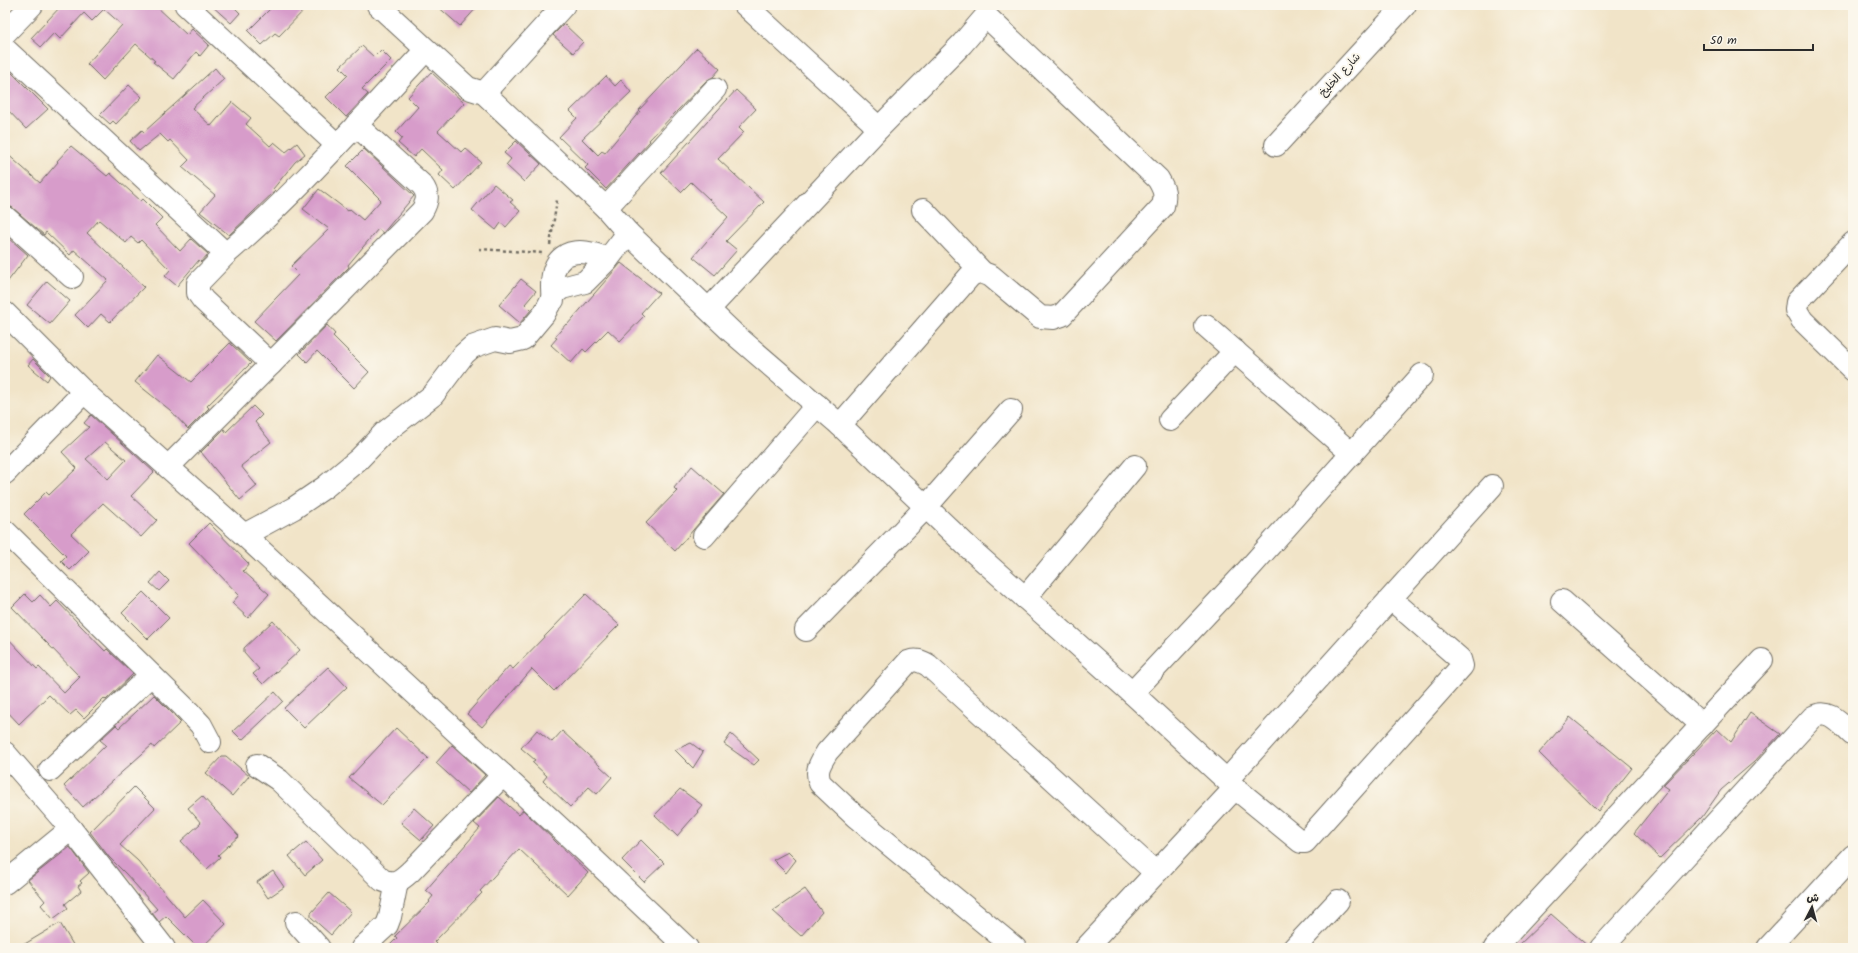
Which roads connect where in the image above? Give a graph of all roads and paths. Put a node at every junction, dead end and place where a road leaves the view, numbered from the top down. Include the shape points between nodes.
1 (32, 5) edge
2 (186, 5) edge
3 (378, 5) edge
4 (564, 5) edge
5 (746, 5) edge
6 (1405, 5) edge
7 (986, 9) edge
8 (5, 33) edge
9 (5, 49) edge
10 (426, 50) junction
11 (715, 88) dead end
12 (484, 93) junction
13 (356, 125) junction
14 (879, 128) junction
15 (337, 145) junction
16 (1276, 146) dead end
17 (557, 200) dead end
18 (606, 208) junction
19 (923, 210) dead end
20 (5, 217) edge
21 (628, 233) junction
22 (1853, 243) edge
23 (479, 249) dead end
24 (226, 254) junction
25 (556, 255) junction
26 (608, 259) junction
27 (982, 272) junction
28 (72, 277) dead end
29 (553, 300) junction
30 (709, 309) junction
31 (5, 313) edge
32 (1206, 326) dead end
33 (1235, 351) junction
34 (271, 364) junction
35 (1853, 370) edge
36 (1422, 375) dead end
37 (84, 392) junction
38 (817, 405) junction
39 (1011, 410) dead end
40 (1170, 420) dead end
41 (840, 425) junction
42 (1352, 454) junction
43 (1135, 466) dead end
44 (168, 467) junction
45 (5, 473) edge
46 (1492, 486) dead end
47 (926, 507) junction
48 (5, 531) edge
49 (244, 535) junction
50 (704, 536) dead end
51 (1025, 598) junction
52 (1390, 599) junction
53 (1562, 601) dead end
54 (806, 630) dead end
55 (1762, 660) dead end
56 (151, 675) junction
57 (1132, 693) junction
58 (1702, 725) junction
59 (1853, 735) edge
60 (210, 742) dead end
61 (5, 753) edge
62 (257, 765) dead end
63 (50, 770) dead end
64 (503, 775) junction
65 (1231, 784) junction
66 (71, 829) junction
67 (1853, 856) edge
68 (1155, 872) junction
69 (5, 882) edge
70 (397, 882) junction
71 (1338, 901) dead end
72 (296, 922) dead end
73 (164, 948) edge
74 (319, 948) edge
75 (362, 948) edge
76 (687, 948) edge
77 (1015, 948) edge
78 (1086, 948) edge
79 (1294, 948) edge
80 (1495, 948) edge
81 (1601, 948) edge
82 (1768, 948) edge

1 - 8 street
2 - 15 street
3 - 10 street
4 - 12 street
5 - 14 street
6 - 16 street, شارع الخليخ
7 - 14 street via 962,44
7 - 27 street via 1158,179 1166,197 1163,206 1062,316 1040,317 991,276
9 - 24 street
10 - 12 street via 468,88
10 - 13 street
11 - 18 street
12 - 18 street
13 - 15 street
13 - 34 street via 422,185 426,190 427,202 422,211
14 - 30 street
15 - 24 street
17 - 25 path via 550,244
18 - 21 street
19 - 27 street
20 - 28 street
21 - 26 street
21 - 30 street
22 - 35 street via 1797,302 1796,310 1802,320
23 - 25 path
24 - 34 street via 198,283 198,294
25 - 26 street via 577,251 593,253
25 - 29 street via 550,282
26 - 29 street via 585,282 562,288 555,293
27 - 41 street via 970,276
29 - 49 street via 523,339 510,342 495,339 472,347 432,395 384,433 358,460 294,508
30 - 38 street
31 - 37 street
32 - 33 street
33 - 40 street
33 - 42 street
34 - 44 street
36 - 42 street
37 - 44 street
37 - 45 street
38 - 41 street
38 - 50 street
39 - 47 street
41 - 47 street
42 - 57 street
43 - 51 street
44 - 49 street
46 - 52 street
47 - 51 street
47 - 54 street
48 - 56 street
49 - 64 street
51 - 57 street
52 - 65 street
52 - 65 street via 1460,659 1462,666 1305,842 1298,841
53 - 58 street
55 - 58 street
56 - 60 street via 201,725
56 - 63 street
57 - 65 street
58 - 80 street
59 - 81 street via 1828,714 1813,717
61 - 66 street
62 - 70 street via 278,780 382,880 388,883
64 - 70 street via 411,871
64 - 76 street
65 - 68 street
66 - 69 street
66 - 73 street
67 - 82 street
68 - 77 street via 928,665 921,661 908,662 827,752 817,769 817,776 820,783 856,817
68 - 78 street
70 - 75 street via 387,925
71 - 79 street
72 - 74 street

